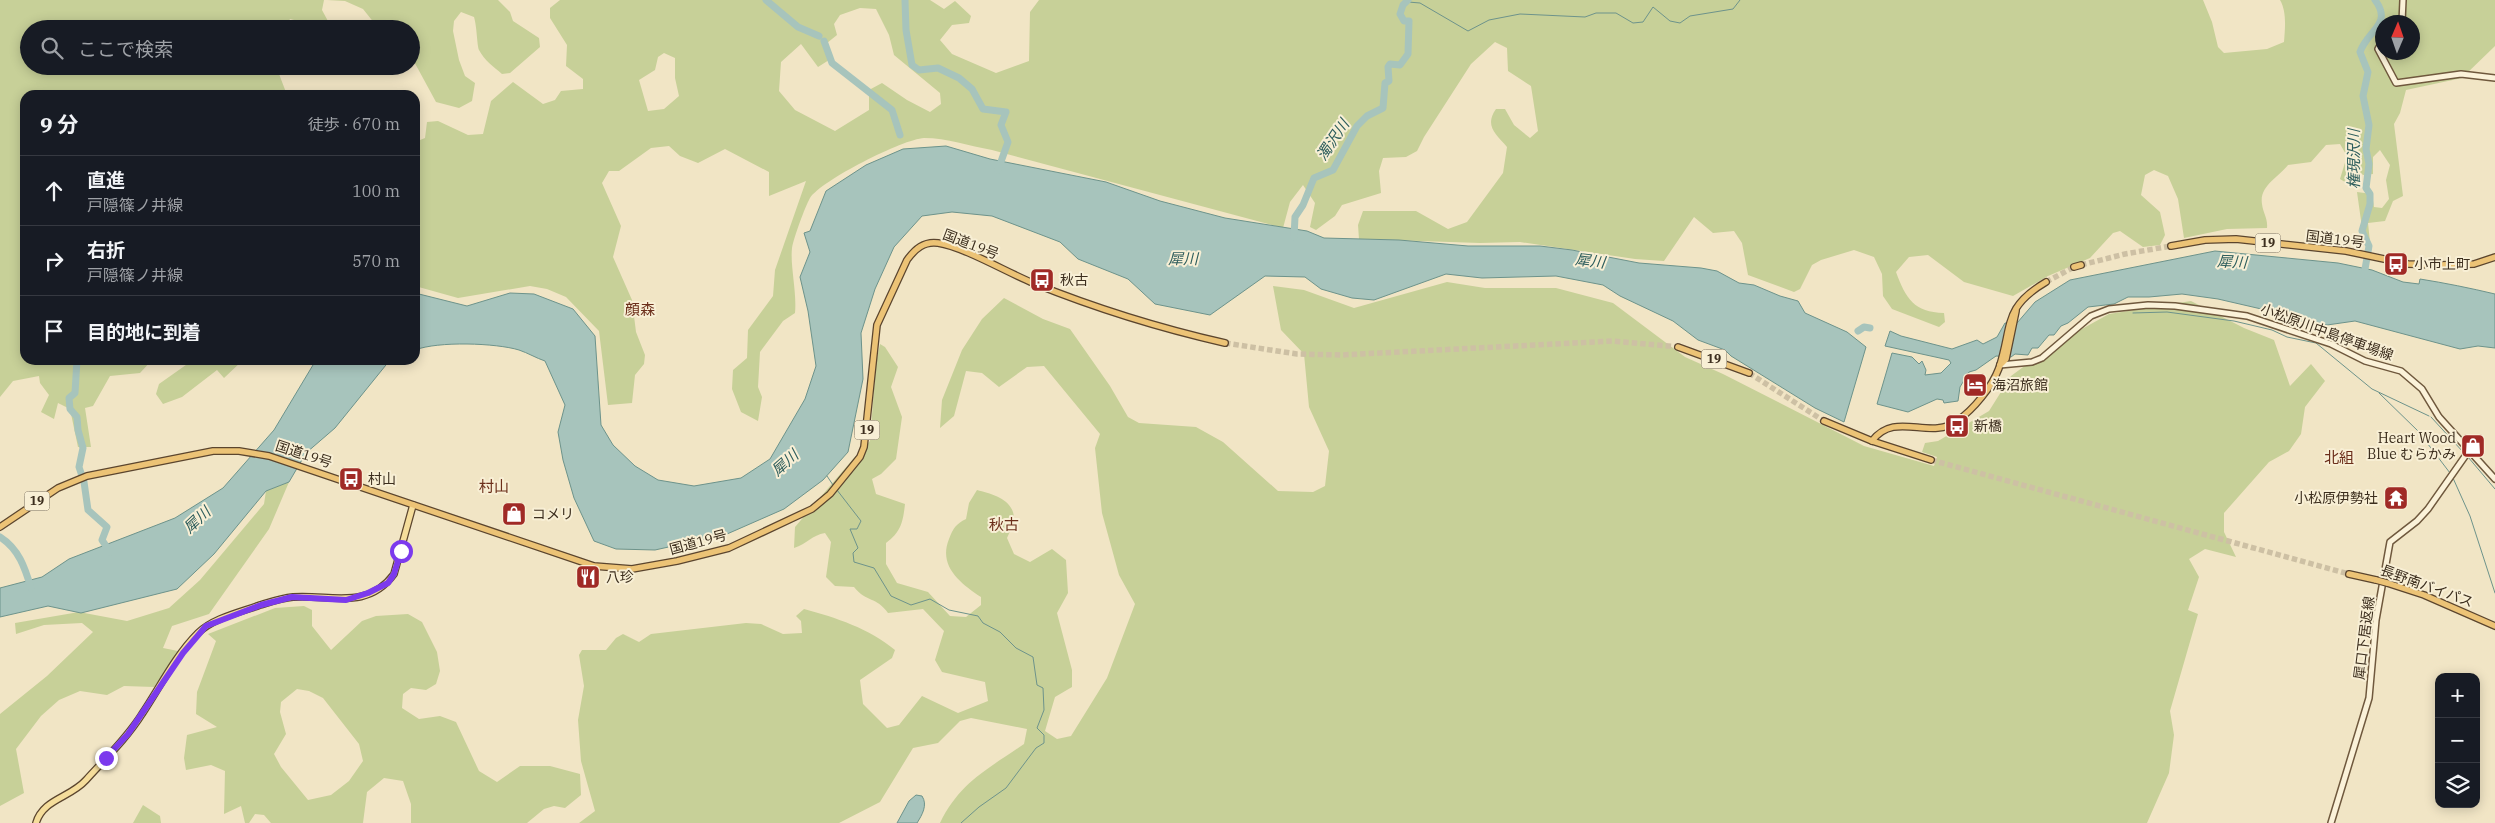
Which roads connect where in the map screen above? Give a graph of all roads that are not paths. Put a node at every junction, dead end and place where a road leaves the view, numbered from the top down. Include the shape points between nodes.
1 (2403, 0) edge
2 (2402, 15) edge
3 (2384, 60) edge
4 (2495, 78) edge
5 (2171, 246) tunnel mouth
6 (2495, 257) edge
7 (2046, 282) tunnel mouth
8 (1225, 343) tunnel mouth
9 (1678, 347) tunnel mouth
10 (2002, 361) junction
11 (1749, 373) tunnel mouth
12 (1824, 421) tunnel mouth
13 (1872, 441) junction
14 (2468, 452) junction
15 (1931, 460) tunnel mouth
16 (2495, 479) edge
17 (413, 505) junction
18 (0, 527) edge
19 (2349, 574) tunnel mouth
20 (2495, 626) edge
21 (36, 823) edge
22 (2331, 823) edge

1 - 2 main road
3 - 4 main road via 2396,84 2461,74
5 - 6 highway, 国道19号 / 19 via 2210,239 2236,239 2408,264 2465,265
7 - 10 highway via 2025,296 2017,307
8 - 17 highway, 国道19号 / 19 via 1083,302 963,252 930,242 913,251 907,260 877,325 866,438 860,457 822,502 780,525 729,548 703,555 644,567 610,569 567,558
9 - 11 highway, 19
10 - 13 highway via 1987,389 1956,422 1934,428 1892,426 1882,430
10 - 14 main road, 小松原川中島停車場線 via 2032,362 2042,358 2092,316 2110,309 2175,306 2247,316 2331,344 2365,361 2401,371 2422,389 2439,417
12 - 13 highway
13 - 15 highway
14 - 16 main road, 小松原川中島停車場線
14 - 22 main road, 犀口下居返線 via 2428,509 2390,542 2376,620 2369,698
17 - 18 highway, 国道19号 / 19 via 269,456 230,450 182,455 76,480 42,497
17 - 21 main road via 394,574 388,583 346,600 292,597 206,626 183,653 128,734 75,791 44,807
19 - 20 highway, 長野南バイパス, bridge via 2424,595

